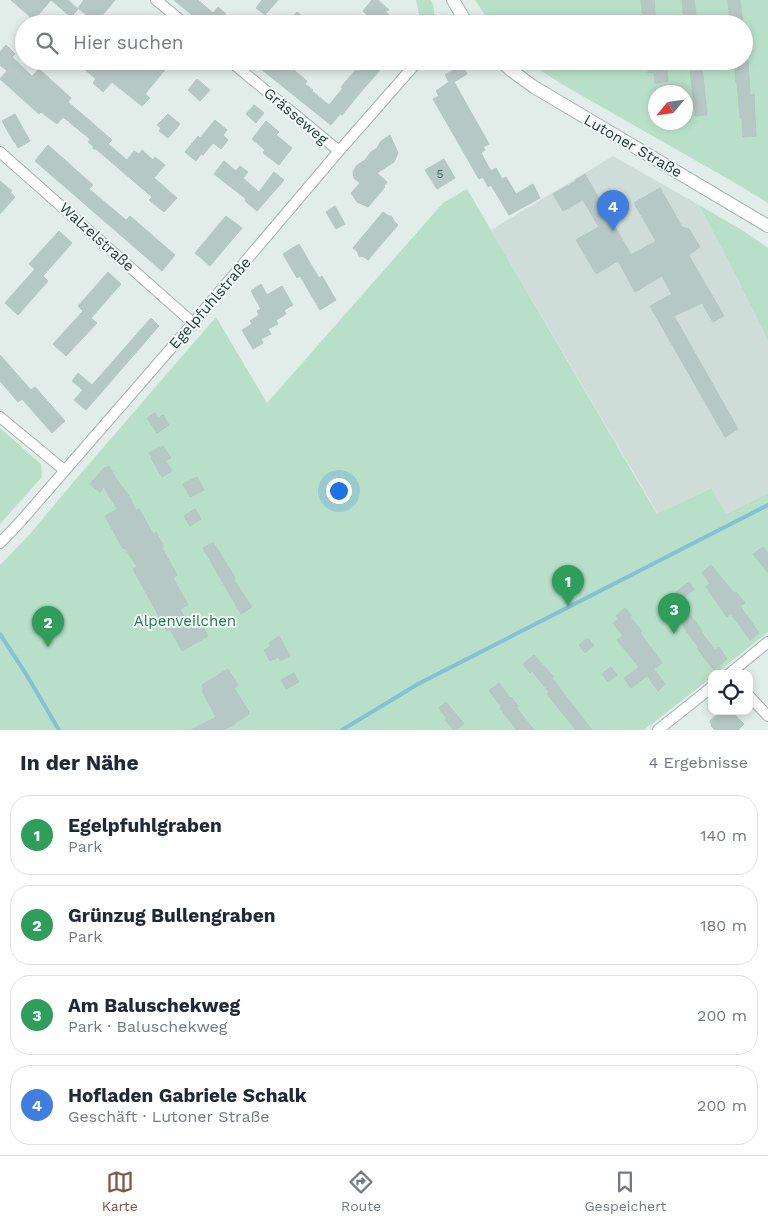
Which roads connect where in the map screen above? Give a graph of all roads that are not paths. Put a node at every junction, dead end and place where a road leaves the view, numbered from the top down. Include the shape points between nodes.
1 (156, 0) edge
2 (453, 0) edge
3 (174, 15) edge
4 (459, 15) edge
5 (241, 70) edge
6 (410, 70) edge
7 (511, 70) edge
8 (339, 151) junction
9 (0, 152) edge
10 (768, 226) edge
11 (193, 323) junction
12 (0, 417) edge
13 (64, 470) junction
14 (0, 543) edge
15 (768, 642) edge
16 (734, 670) edge
17 (708, 690) edge
18 (753, 700) edge
19 (768, 716) edge
20 (658, 730) edge

1 - 3 street
2 - 4 street
5 - 8 street, Grässeweg
6 - 8 street, Egelpfuhlstraße
7 - 10 street, Lutoner Straße via 542,92
8 - 11 street, Egelpfuhlstraße
9 - 11 street, Walzelstraße
11 - 13 street, Egelpfuhlstraße
12 - 13 street
13 - 14 street, Egelpfuhlstraße
15 - 16 street
17 - 20 street
18 - 19 street

